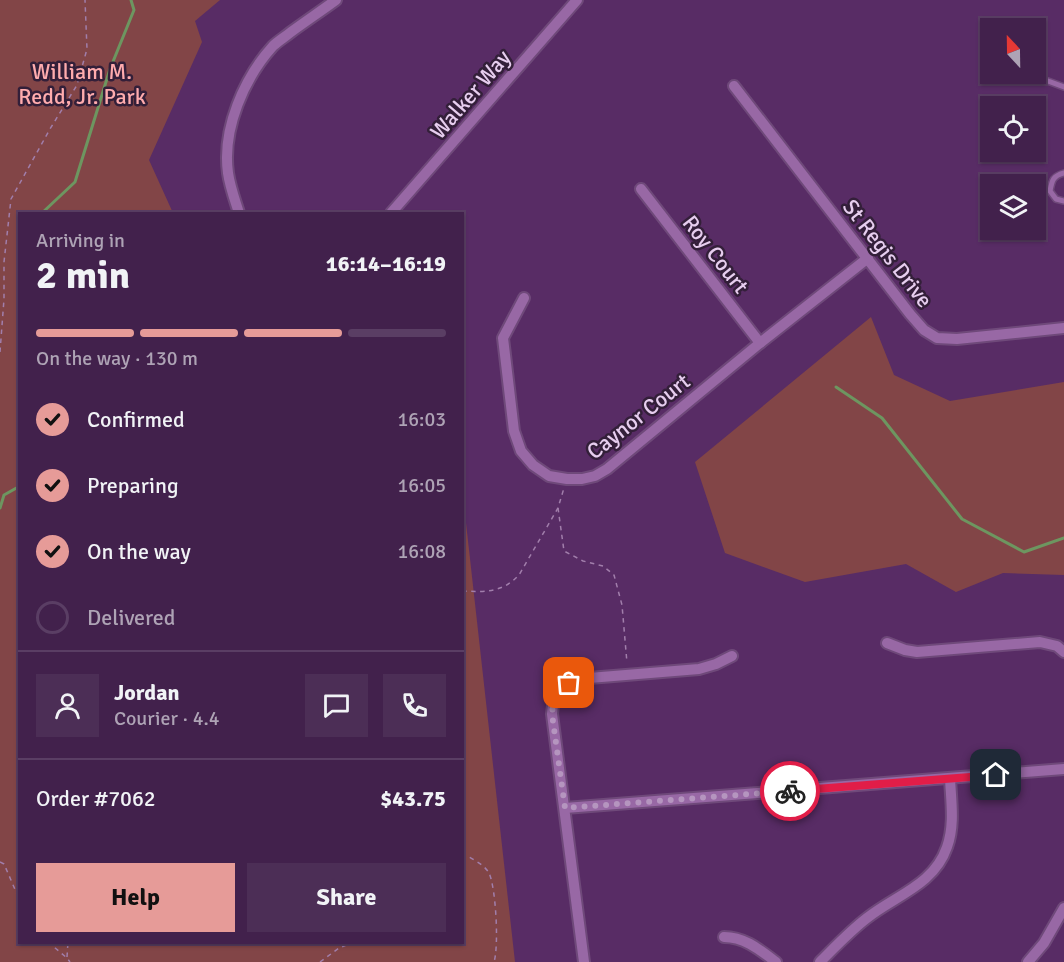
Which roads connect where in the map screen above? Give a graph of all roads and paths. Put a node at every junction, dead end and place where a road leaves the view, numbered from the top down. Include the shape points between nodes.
1 (86, 0) edge
2 (336, 0) edge
3 (577, 0) edge
4 (1046, 80) edge
5 (734, 86) dead end
6 (1064, 87) edge
7 (1064, 173) edge
8 (641, 189) dead end
9 (1064, 201) edge
10 (239, 212) edge
11 (392, 212) edge
12 (868, 258) junction
13 (4, 262) junction
14 (0, 264) edge
15 (524, 298) dead end
16 (1064, 328) edge
17 (760, 344) junction
18 (0, 352) edge
19 (567, 479) junction
20 (558, 508) junction
21 (464, 591) edge
22 (887, 643) dead end
23 (1064, 652) edge
24 (732, 656) dead end
25 (628, 674) junction
26 (1064, 769) edge
27 (950, 778) junction
28 (565, 808) junction
29 (464, 854) edge
30 (0, 862) edge
31 (18, 897) edge
32 (1064, 908) edge
33 (724, 937) dead end
34 (50, 944) edge
35 (68, 944) edge
36 (349, 944) edge
37 (67, 958) junction
38 (70, 962) edge
39 (320, 962) edge
40 (494, 962) edge
41 (584, 962) edge
42 (777, 962) edge
43 (820, 962) edge
44 (1028, 962) edge

1 - 13 path via 87,49 77,85 11,199
2 - 10 street via 274,44 242,92 228,142 228,171
3 - 11 street, Walker Way
4 - 6 lane
5 - 12 street, St Regis Drive
7 - 9 lane via 1051,182 1050,191 1056,199
8 - 17 street, Roy Court
12 - 16 street, St Regis Drive via 910,314 936,338
12 - 17 street, Caynor Court
13 - 14 path
13 - 18 path
15 - 19 street, Caynor Court via 503,338 514,431 521,451 533,465 549,476
17 - 19 street, Caynor Court via 608,469 594,476
19 - 20 path
20 - 21 path via 511,584 498,590
20 - 25 path via 564,551 603,566 614,575 622,605
22 - 23 street via 917,652 1040,642
24 - 25 street via 699,669
25 - 28 street via 577,679 555,696 552,714
26 - 27 street
27 - 28 street
27 - 43 street via 951,831 936,869 867,918
28 - 41 street
29 - 40 path via 488,871 497,929
30 - 31 path
32 - 44 street
33 - 42 street via 739,938
34 - 37 path
35 - 37 path
36 - 39 path
37 - 38 path

